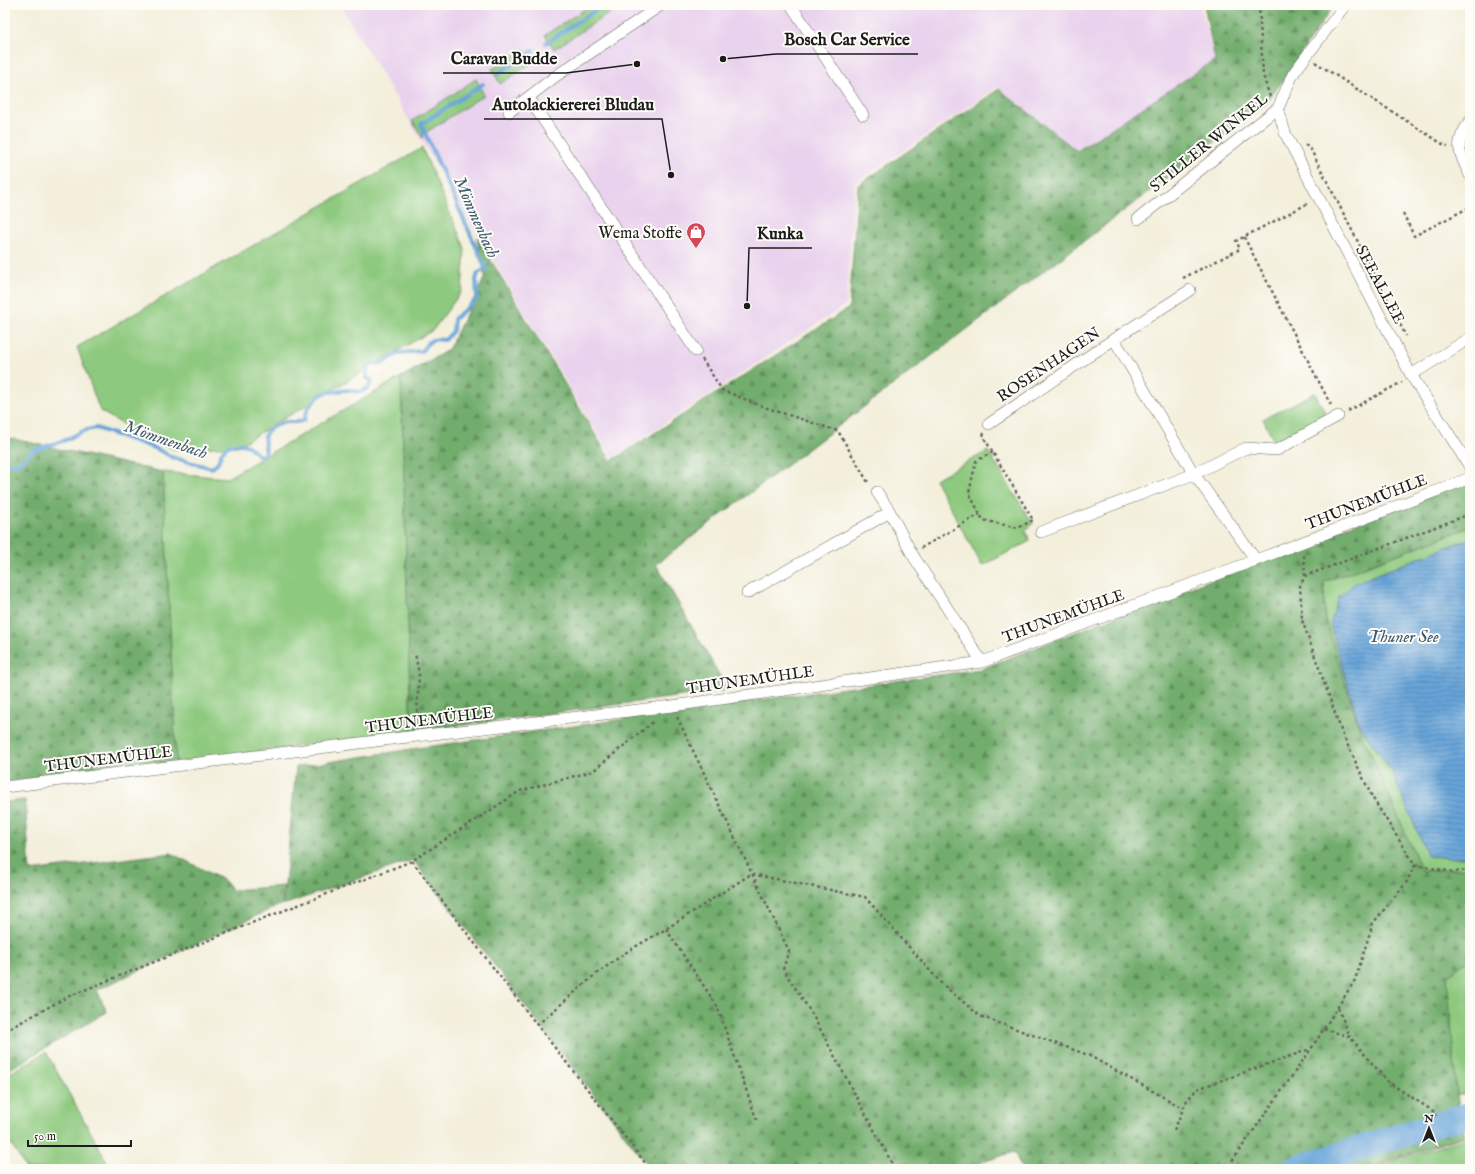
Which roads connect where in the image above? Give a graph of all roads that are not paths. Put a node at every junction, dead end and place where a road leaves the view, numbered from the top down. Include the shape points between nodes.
1 (661, 5) edge
2 (791, 5) edge
3 (1345, 5) edge
4 (529, 98) junction
5 (1276, 110) junction
6 (509, 112) dead end
7 (863, 115) dead end
8 (1470, 121) edge
9 (1470, 175) edge
10 (1138, 219) dead end
11 (1190, 290) road end
12 (1470, 338) edge
13 (1114, 339) junction
14 (696, 351) road end
15 (1411, 376) junction
16 (1338, 416) road end
17 (989, 424) road end
18 (1470, 467) edge
19 (1194, 474) junction
20 (1470, 478) edge
21 (877, 492) road end
22 (890, 512) junction
23 (1040, 532) road end
24 (1256, 560) junction
25 (747, 593) dead end
26 (982, 662) junction
27 (5, 787) edge

1 - 4 street via 556,76
2 - 7 street
3 - 5 street, STILLER WINKEL via 1293,74
4 - 6 street
4 - 14 street
5 - 10 street, STILLER WINKEL
5 - 15 street, SEEALLEE via 1285,133
8 - 9 street via 1461,133 1458,146
11 - 13 street
12 - 15 street
13 - 17 street, ROSENHAGEN
13 - 19 street, ROSENHAGEN
15 - 18 street, SEEALLEE
16 - 19 street via 1277,450 1246,448
19 - 23 street
19 - 24 street, ROSENHAGEN
20 - 24 street, THUNEMÜHLE
21 - 22 street
22 - 25 street
22 - 26 street via 912,554
24 - 26 street, THUNEMÜHLE
26 - 27 street, THUNEMÜHLE via 672,706

